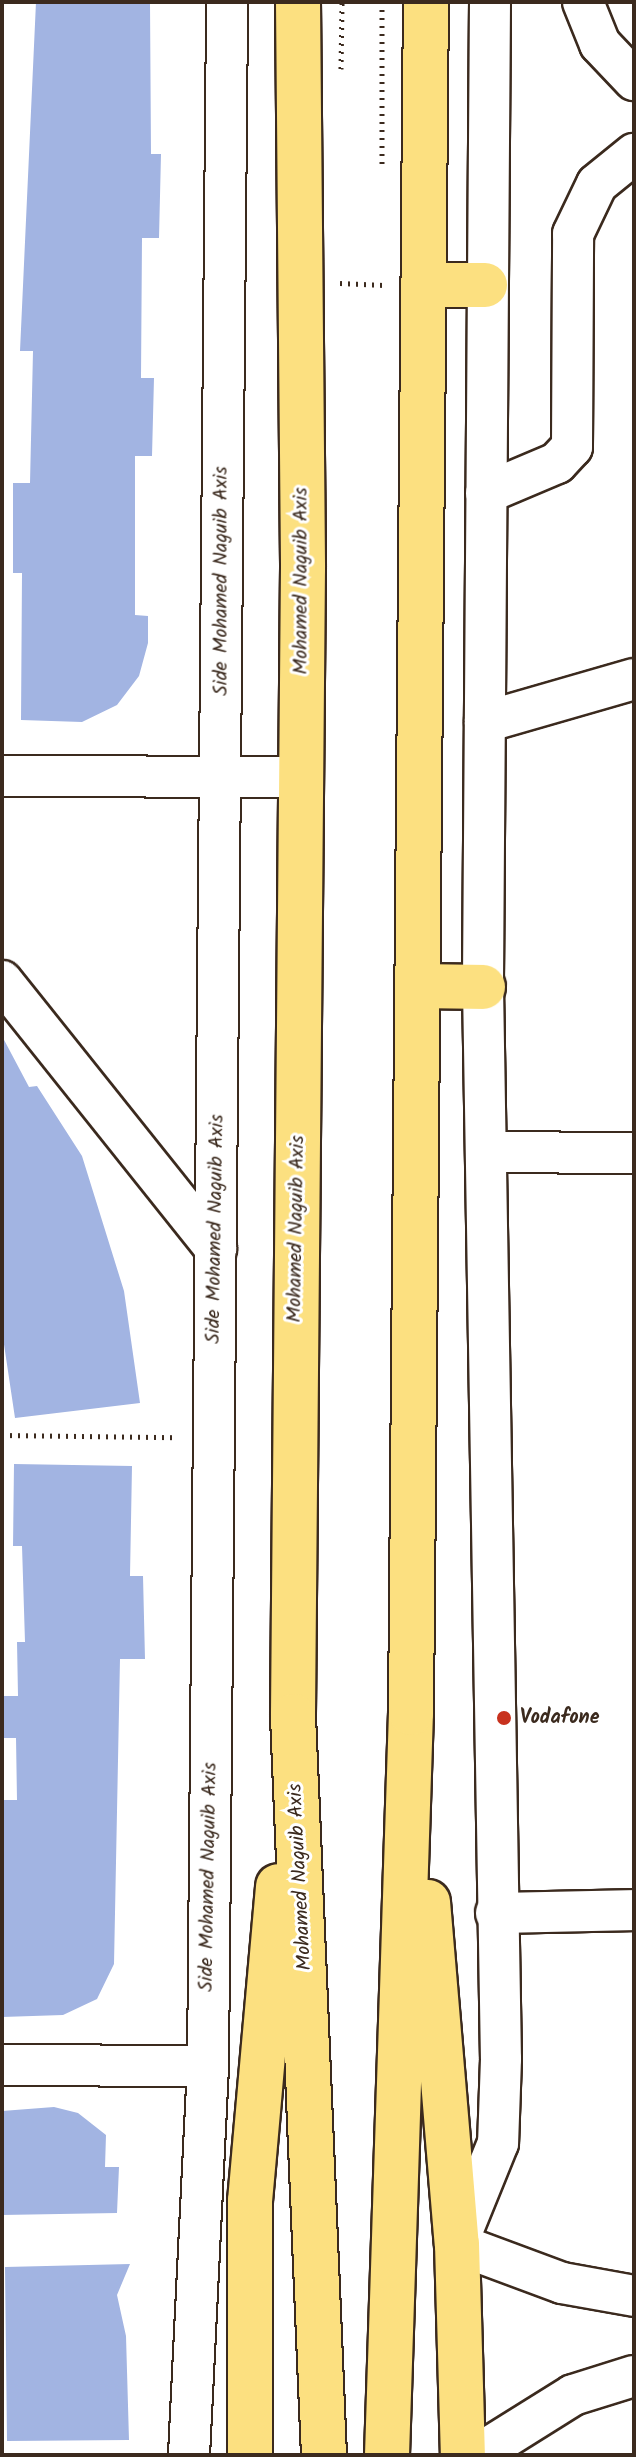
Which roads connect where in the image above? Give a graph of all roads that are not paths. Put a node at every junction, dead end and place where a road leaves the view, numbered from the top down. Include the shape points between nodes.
1 (227, 2) edge
2 (298, 2) edge
3 (426, 2) edge
4 (490, 2) edge
5 (583, 2) edge
6 (634, 80) edge
7 (634, 154) edge
8 (403, 285) junction
9 (485, 285) junction
10 (486, 493) junction
11 (634, 679) edge
12 (485, 722) junction
13 (2, 776) edge
14 (221, 776) junction
15 (301, 777) junction
16 (2, 981) edge
17 (422, 986) junction
18 (483, 987) junction
19 (486, 1152) junction
20 (634, 1153) edge
21 (216, 1249) junction
22 (411, 1713) junction
23 (293, 1716) junction
24 (634, 1910) edge
25 (496, 1913) junction
26 (2, 2065) edge
27 (208, 2066) junction
28 (457, 2244) junction
29 (634, 2296) edge
30 (634, 2376) edge
31 (189, 2455) edge
32 (250, 2455) edge
33 (324, 2455) edge
34 (387, 2455) edge
35 (463, 2455) edge
36 (477, 2455) edge

1 - 14 street, Side Mohamed Naguib Axis
2 - 15 main road, Mohamed Naguib Axis
3 - 8 main road
4 - 9 street
5 - 6 street via 600,44
7 - 10 street via 597,184 573,234 572,447 557,463
8 - 9 main road
8 - 17 main road
9 - 10 street
10 - 12 street
11 - 12 street
12 - 18 street
13 - 14 street
14 - 15 street
14 - 21 street, Side Mohamed Naguib Axis
15 - 23 main road, Mohamed Naguib Axis
16 - 21 street
17 - 18 main road
17 - 22 main road
18 - 19 street
19 - 20 street
19 - 25 street
21 - 27 street, Side Mohamed Naguib Axis
22 - 28 main road
22 - 34 main road
23 - 32 main road via 250,2201
23 - 33 main road, Mohamed Naguib Axis
24 - 25 street
25 - 28 street via 498,2143
26 - 27 street
27 - 31 street, Side Mohamed Naguib Axis
28 - 29 street via 562,2283
28 - 35 main road
30 - 36 street via 573,2395

